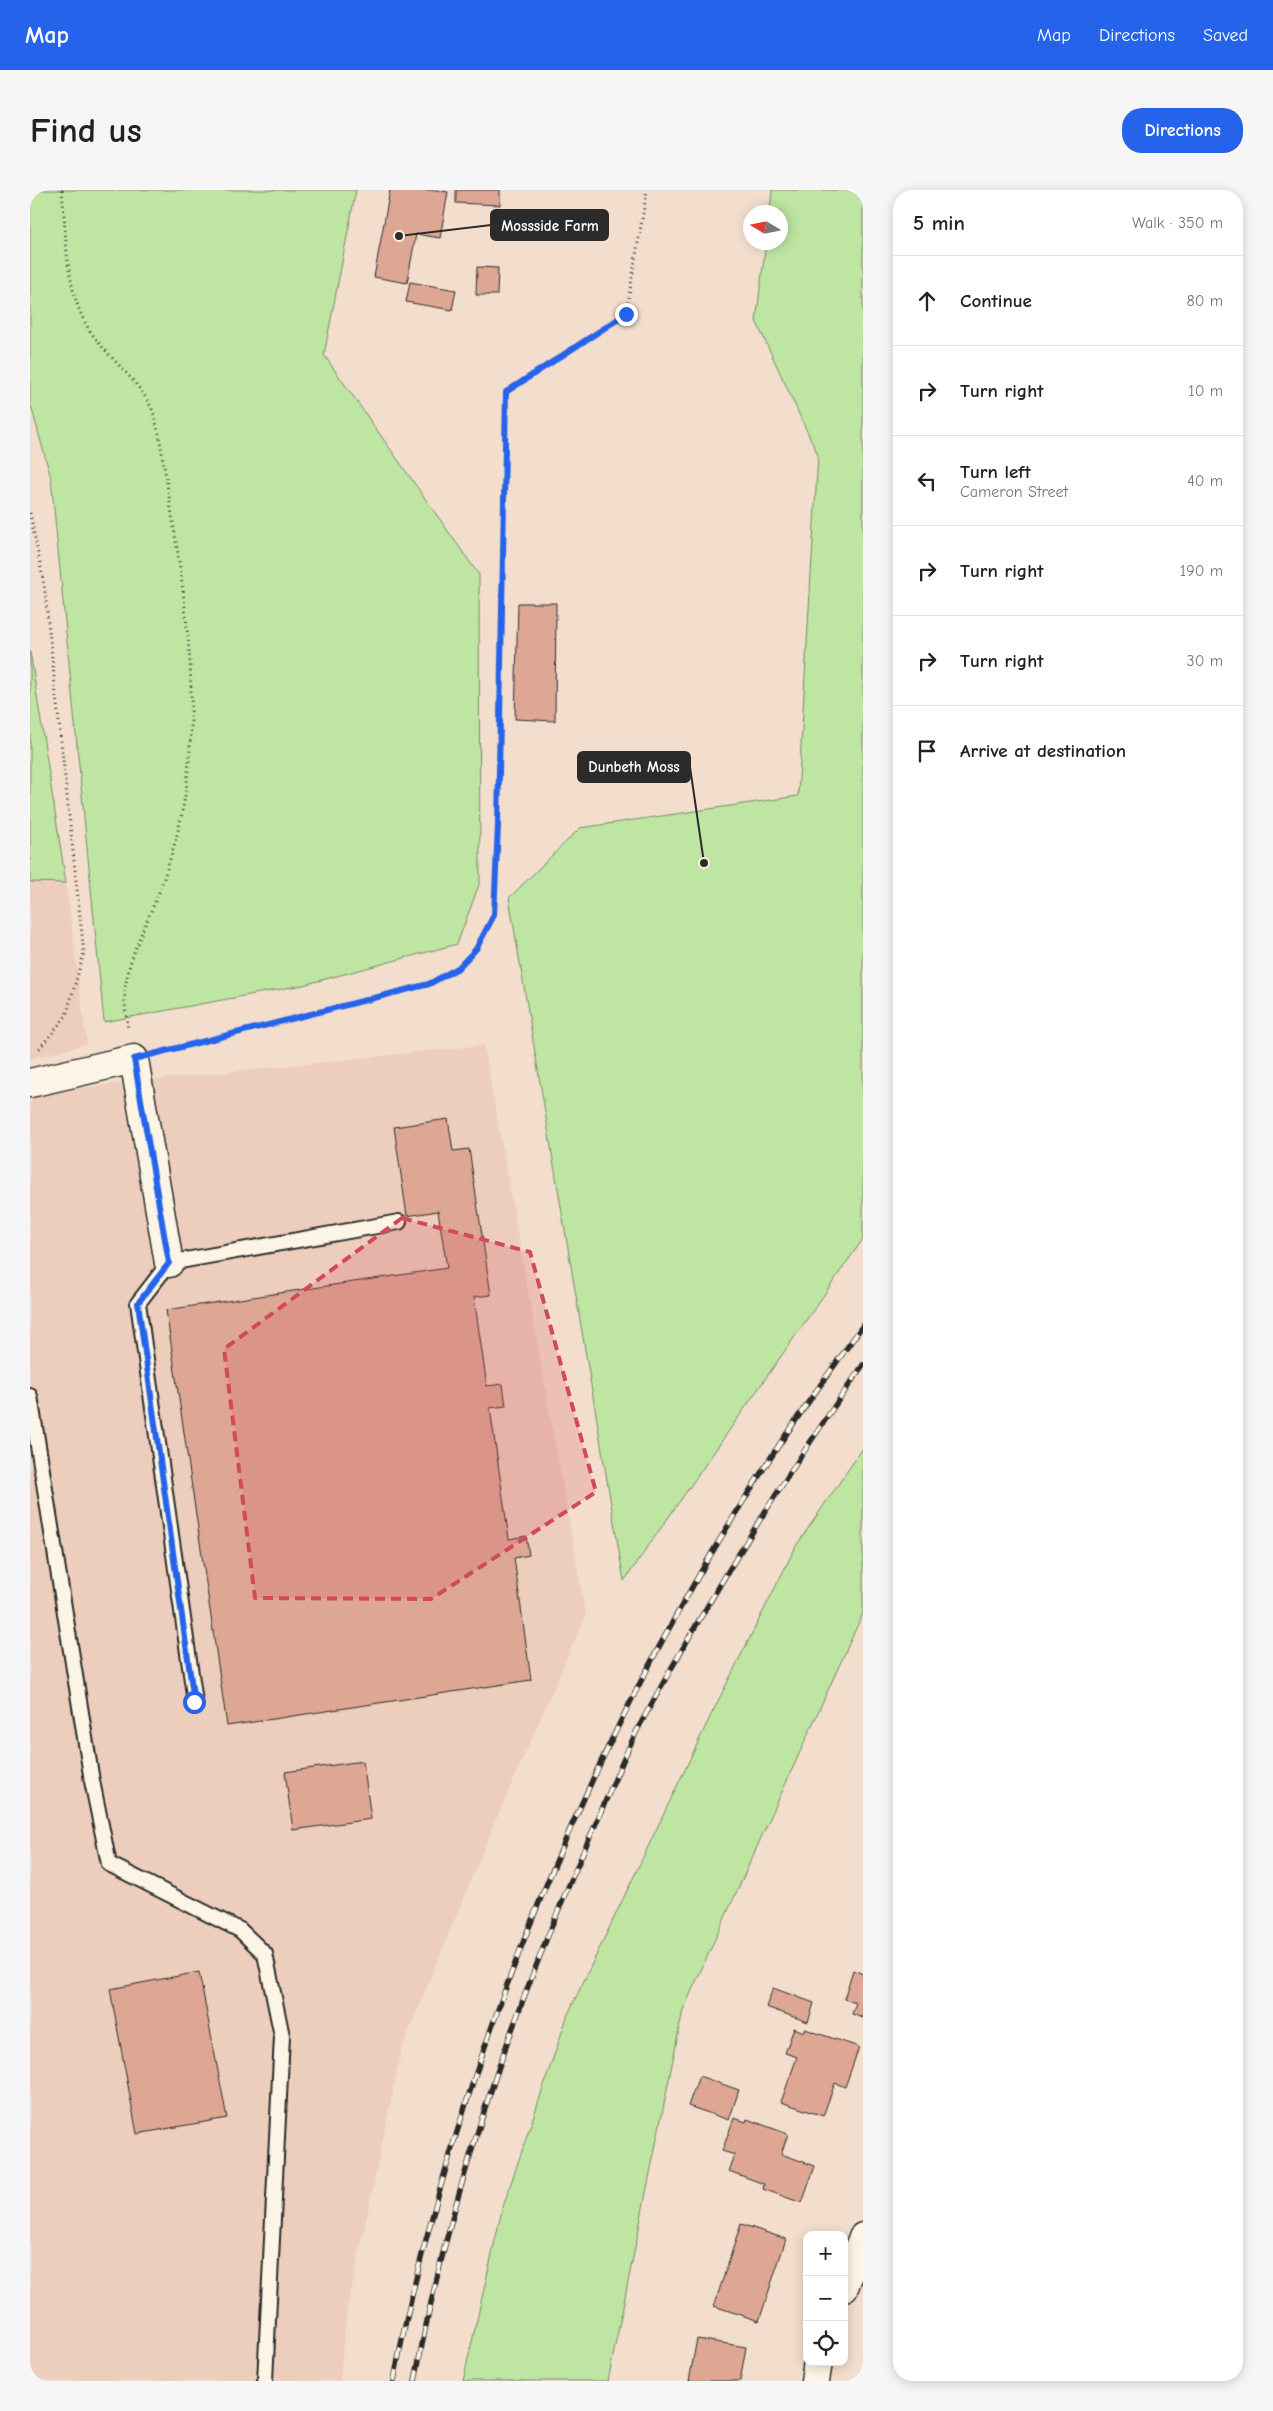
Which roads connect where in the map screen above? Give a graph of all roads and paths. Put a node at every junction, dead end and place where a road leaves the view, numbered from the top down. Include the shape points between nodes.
1 (62, 190) edge
2 (647, 190) edge
3 (30, 513) edge
4 (36, 1053) dead end
5 (134, 1059) junction
6 (30, 1083) edge
7 (399, 1222) dead end
8 (169, 1263) junction
9 (30, 1396) edge
10 (194, 1702) dead end
11 (863, 2237) edge
12 (848, 2277) edge
13 (817, 2366) edge
14 (265, 2381) edge
15 (815, 2381) edge

1 - 5 path via 72,283 81,314 97,341 127,373 150,405 159,434 187,635 191,712 188,772 180,822 165,876 131,960 126,984 128,1030
2 - 5 path via 626,314 506,392 499,814 494,915 476,949 458,968 429,984
3 - 4 path via 44,584 84,953 66,1016
5 - 6 street
5 - 8 street
7 - 8 lane
8 - 10 lane via 138,1303
9 - 14 lane via 92,1782 109,1864 240,1930 265,1954 282,2036
11 - 12 street
13 - 15 street

